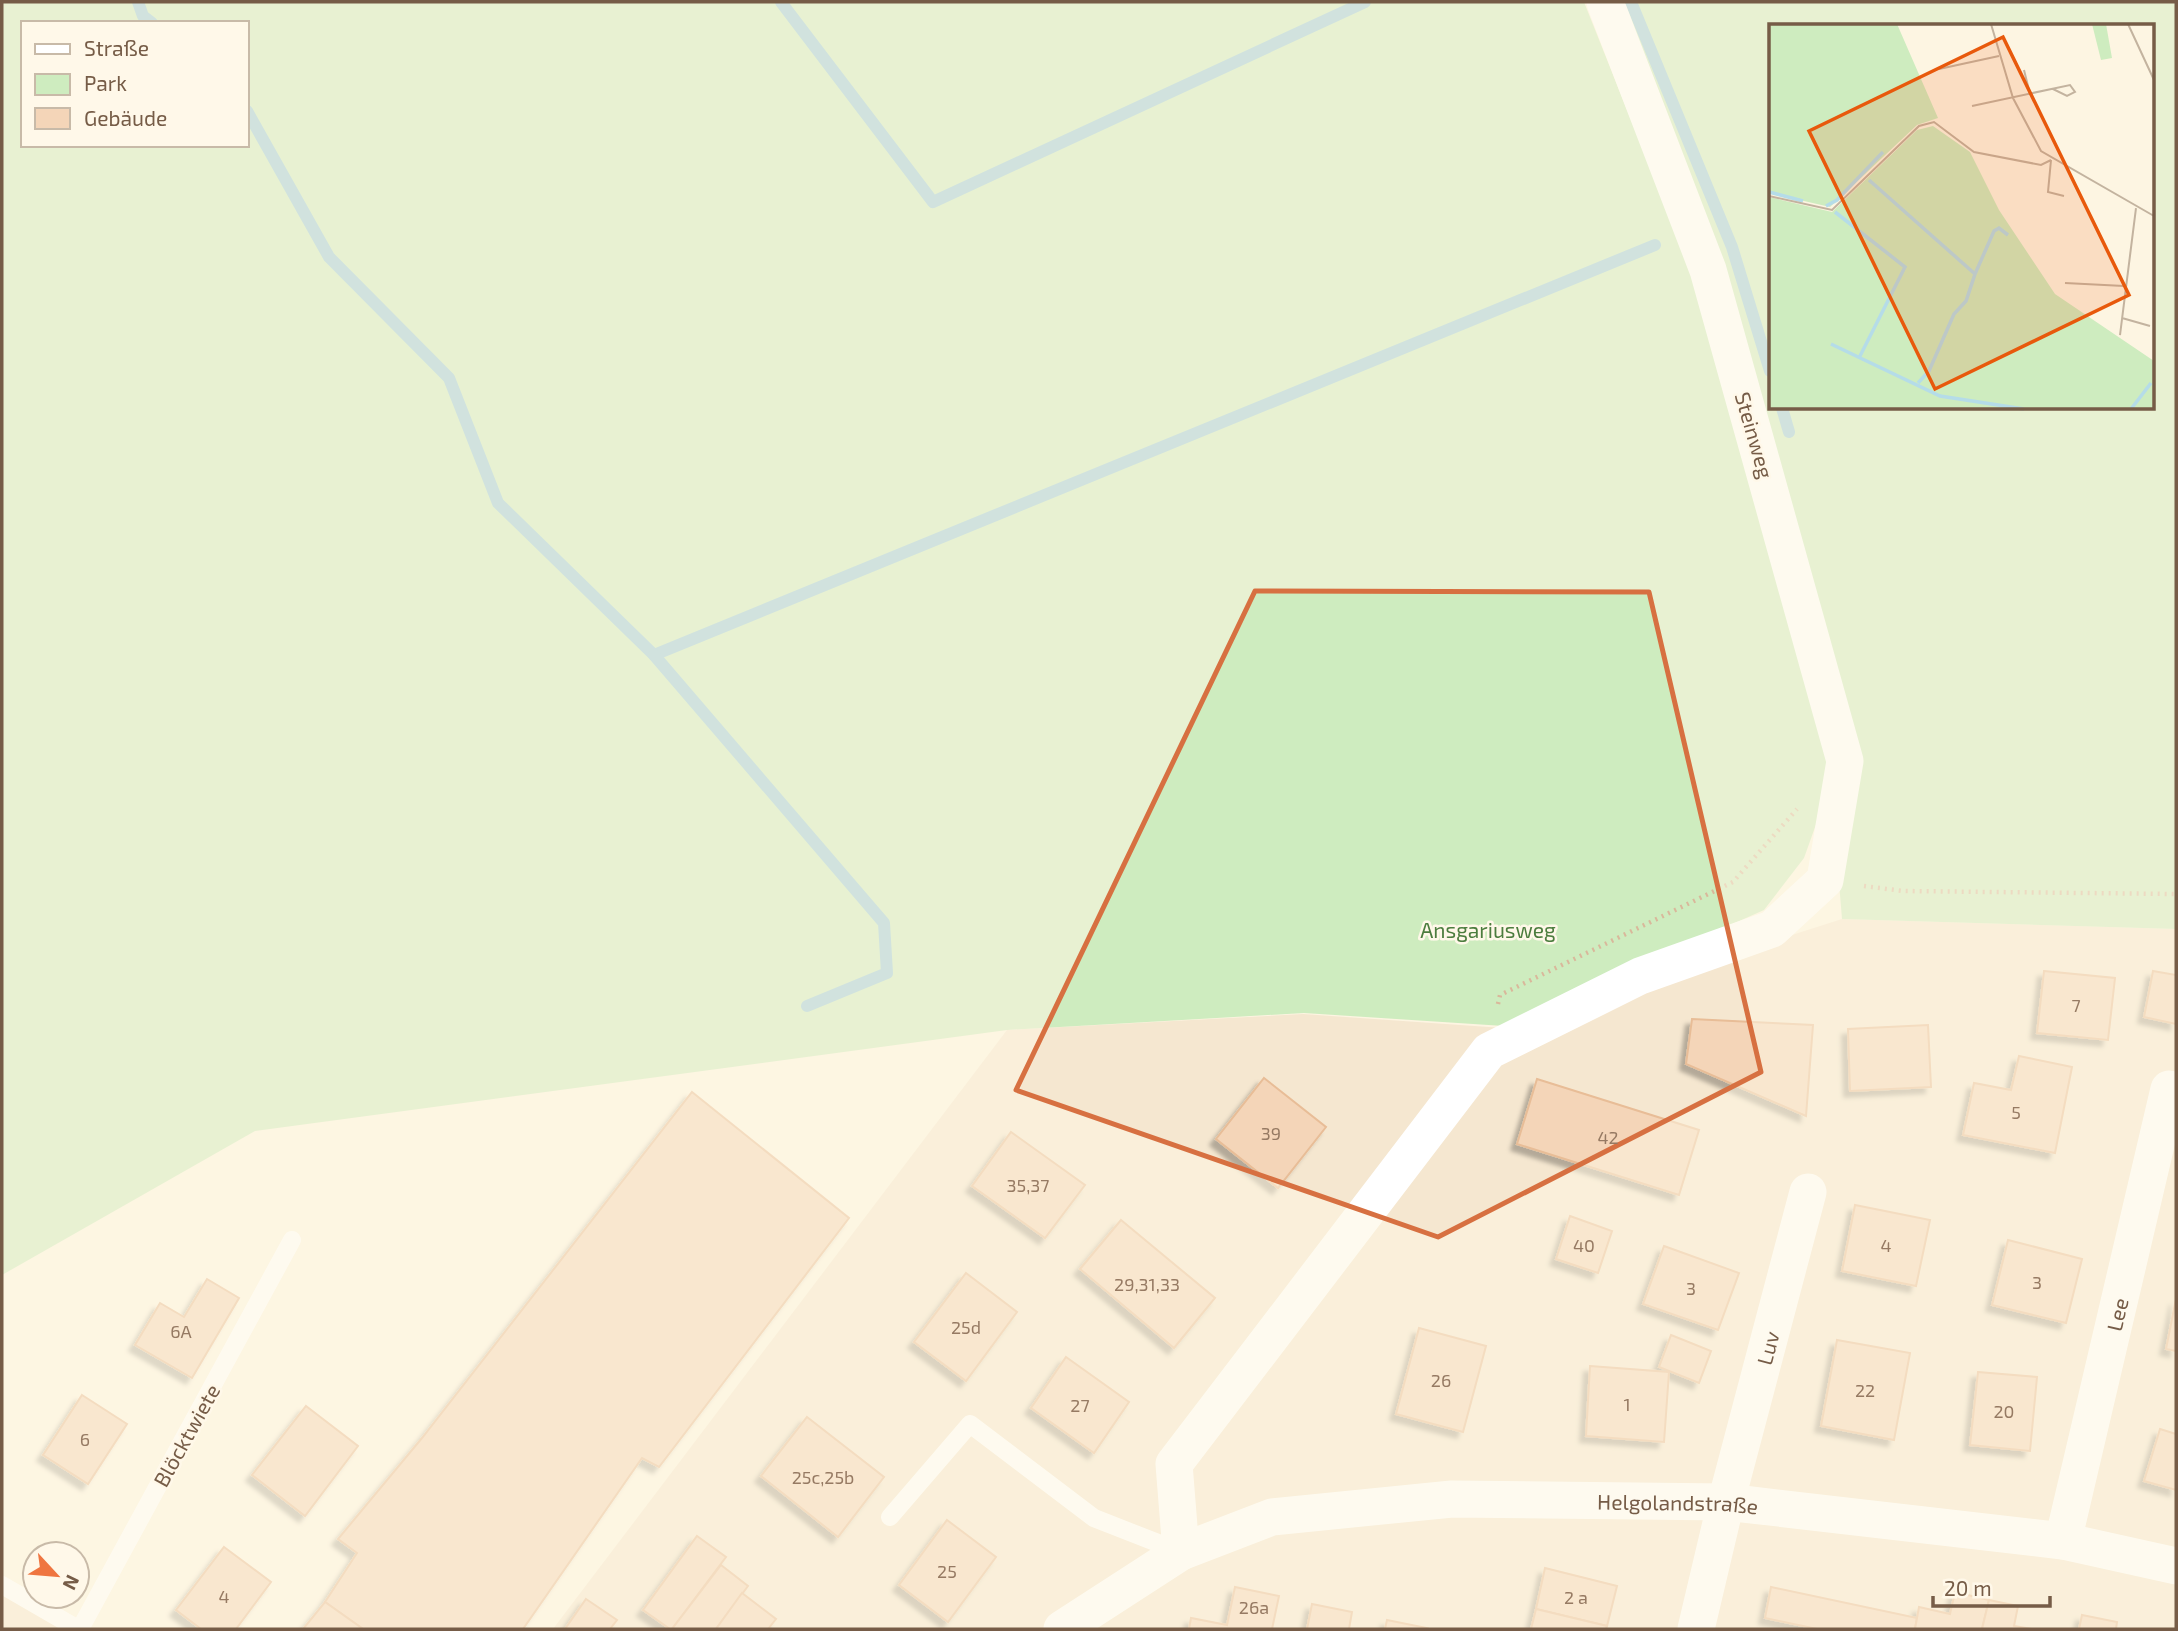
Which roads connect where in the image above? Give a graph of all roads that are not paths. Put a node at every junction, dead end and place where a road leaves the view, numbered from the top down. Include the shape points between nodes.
1 (1605, 2) edge
2 (2169, 1089) dead end
3 (1808, 1192) dead end
4 (292, 1240) dead end
5 (1726, 1502) junction
6 (890, 1517) dead end
7 (2063, 1541) junction
8 (1181, 1552) junction
9 (2176, 1566) edge
10 (2, 1585) edge
11 (79, 1629) edge
12 (1062, 1629) edge
13 (1696, 1629) edge

1 - 8 street, Steinweg via 1708,270 1845,761 1825,880 1772,929 1640,976 1489,1051 1174,1464
2 - 7 street, Lee
3 - 5 street, Luv
4 - 11 lane, Blöcktwiete
5 - 7 street, Helgolandstraße
5 - 8 street, Helgolandstraße via 1452,1499 1272,1517
5 - 13 street, Luv
6 - 8 lane via 970,1424 1094,1518
7 - 9 street, Helgolandstraße
8 - 12 street
10 - 11 lane, Blöcktwiete

